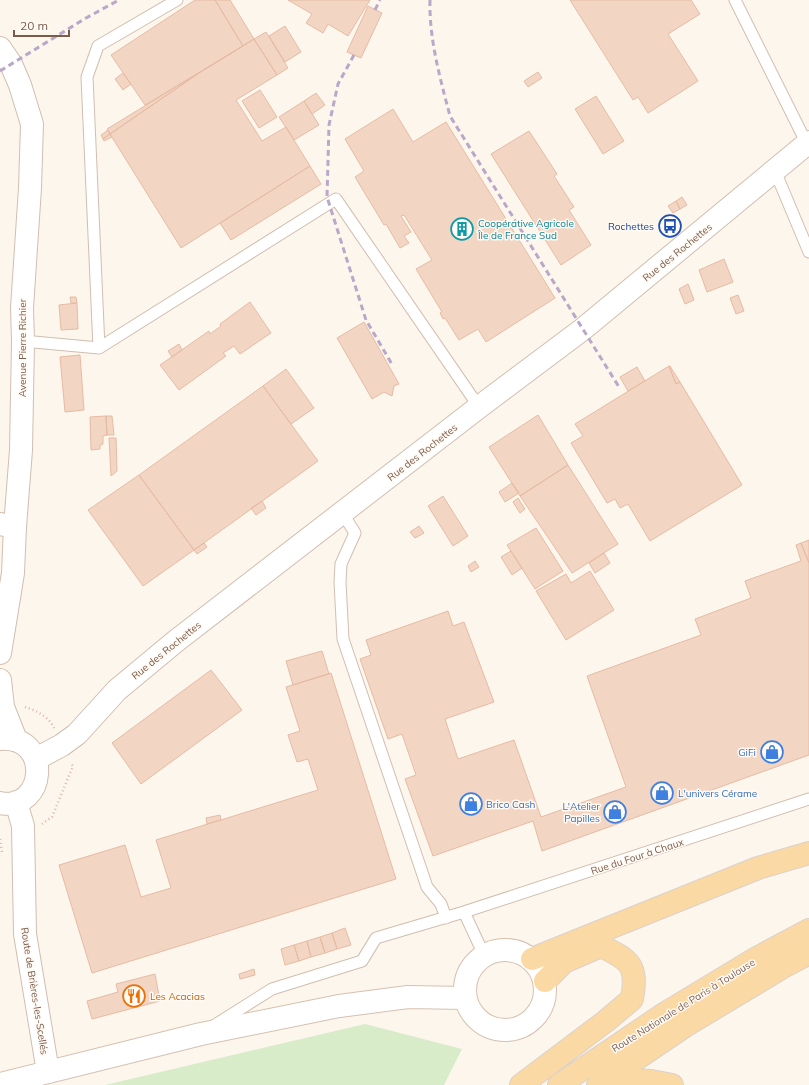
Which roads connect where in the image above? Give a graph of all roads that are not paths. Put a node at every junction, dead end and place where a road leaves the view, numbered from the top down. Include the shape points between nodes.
1 (177, 0) edge
2 (735, 0) edge
3 (0, 48) edge
4 (808, 143) edge
5 (775, 171) junction
6 (809, 252) edge
7 (23, 341) junction
8 (99, 348) junction
9 (479, 408) junction
10 (343, 514) junction
11 (7, 525) edge
12 (0, 653) edge
13 (0, 680) edge
14 (8, 739) edge
15 (36, 759) junction
16 (809, 799) edge
17 (8, 802) edge
18 (809, 853) edge
19 (464, 912) junction
20 (446, 918) junction
21 (809, 930) edge
22 (809, 953) edge
23 (484, 955) junction
24 (532, 959) junction
25 (545, 981) junction
26 (465, 998) junction
27 (200, 1034) junction
28 (49, 1078) edge
29 (0, 1084) edge
30 (599, 1084) edge
31 (521, 1085) edge
32 (559, 1085) edge
33 (672, 1085) edge

1 - 8 lane via 98,46 87,77
2 - 4 lane
3 - 7 street, Avenue Pierre Richier via 11,64 20,85 32,124 22,308
4 - 5 street, Rue des Rochettes
5 - 6 lane
5 - 9 street, Rue des Rochettes via 583,329
7 - 8 lane
7 - 11 street, Avenue Pierre Richier via 21,450
8 - 9 lane via 336,199
9 - 10 street, Rue des Rochettes
10 - 15 street, Rue des Rochettes via 176,641 117,690 77,734
10 - 20 lane via 355,533 341,564 343,639 427,887 441,904
11 - 12 street, Avenue Pierre Richier via 13,573
13 - 14 street
14 - 15 street via 25,744
15 - 17 street via 38,768 34,786 28,794
16 - 19 lane, Rue du Four à Chaux
17 - 28 street, Route de Brières-les-Scellés via 23,826 25,934
18 - 24 main road via 758,868
19 - 20 lane, Rue du Four à Chaux
19 - 23 lane
20 - 27 lane, Rue du Four à Chaux via 376,938 362,961 272,989
21 - 32 main road, Route Nationale de Paris à Toulouse via 671,1010
22 - 30 main road, Route Nationale de Paris à Toulouse via 685,1026
23 - 24 street via 496,950 509,949 521,952
23 - 26 street via 474,963 468,973
24 - 25 street
25 - 26 street via 546,994 536,1017 514,1030 488,1027 470,1010
25 - 31 main road via 564,962 601,946 620,955 629,963 635,982 632,999
26 - 27 street via 408,997 339,1006
27 - 28 street
28 - 29 street
30 - 33 main road via 634,1080

